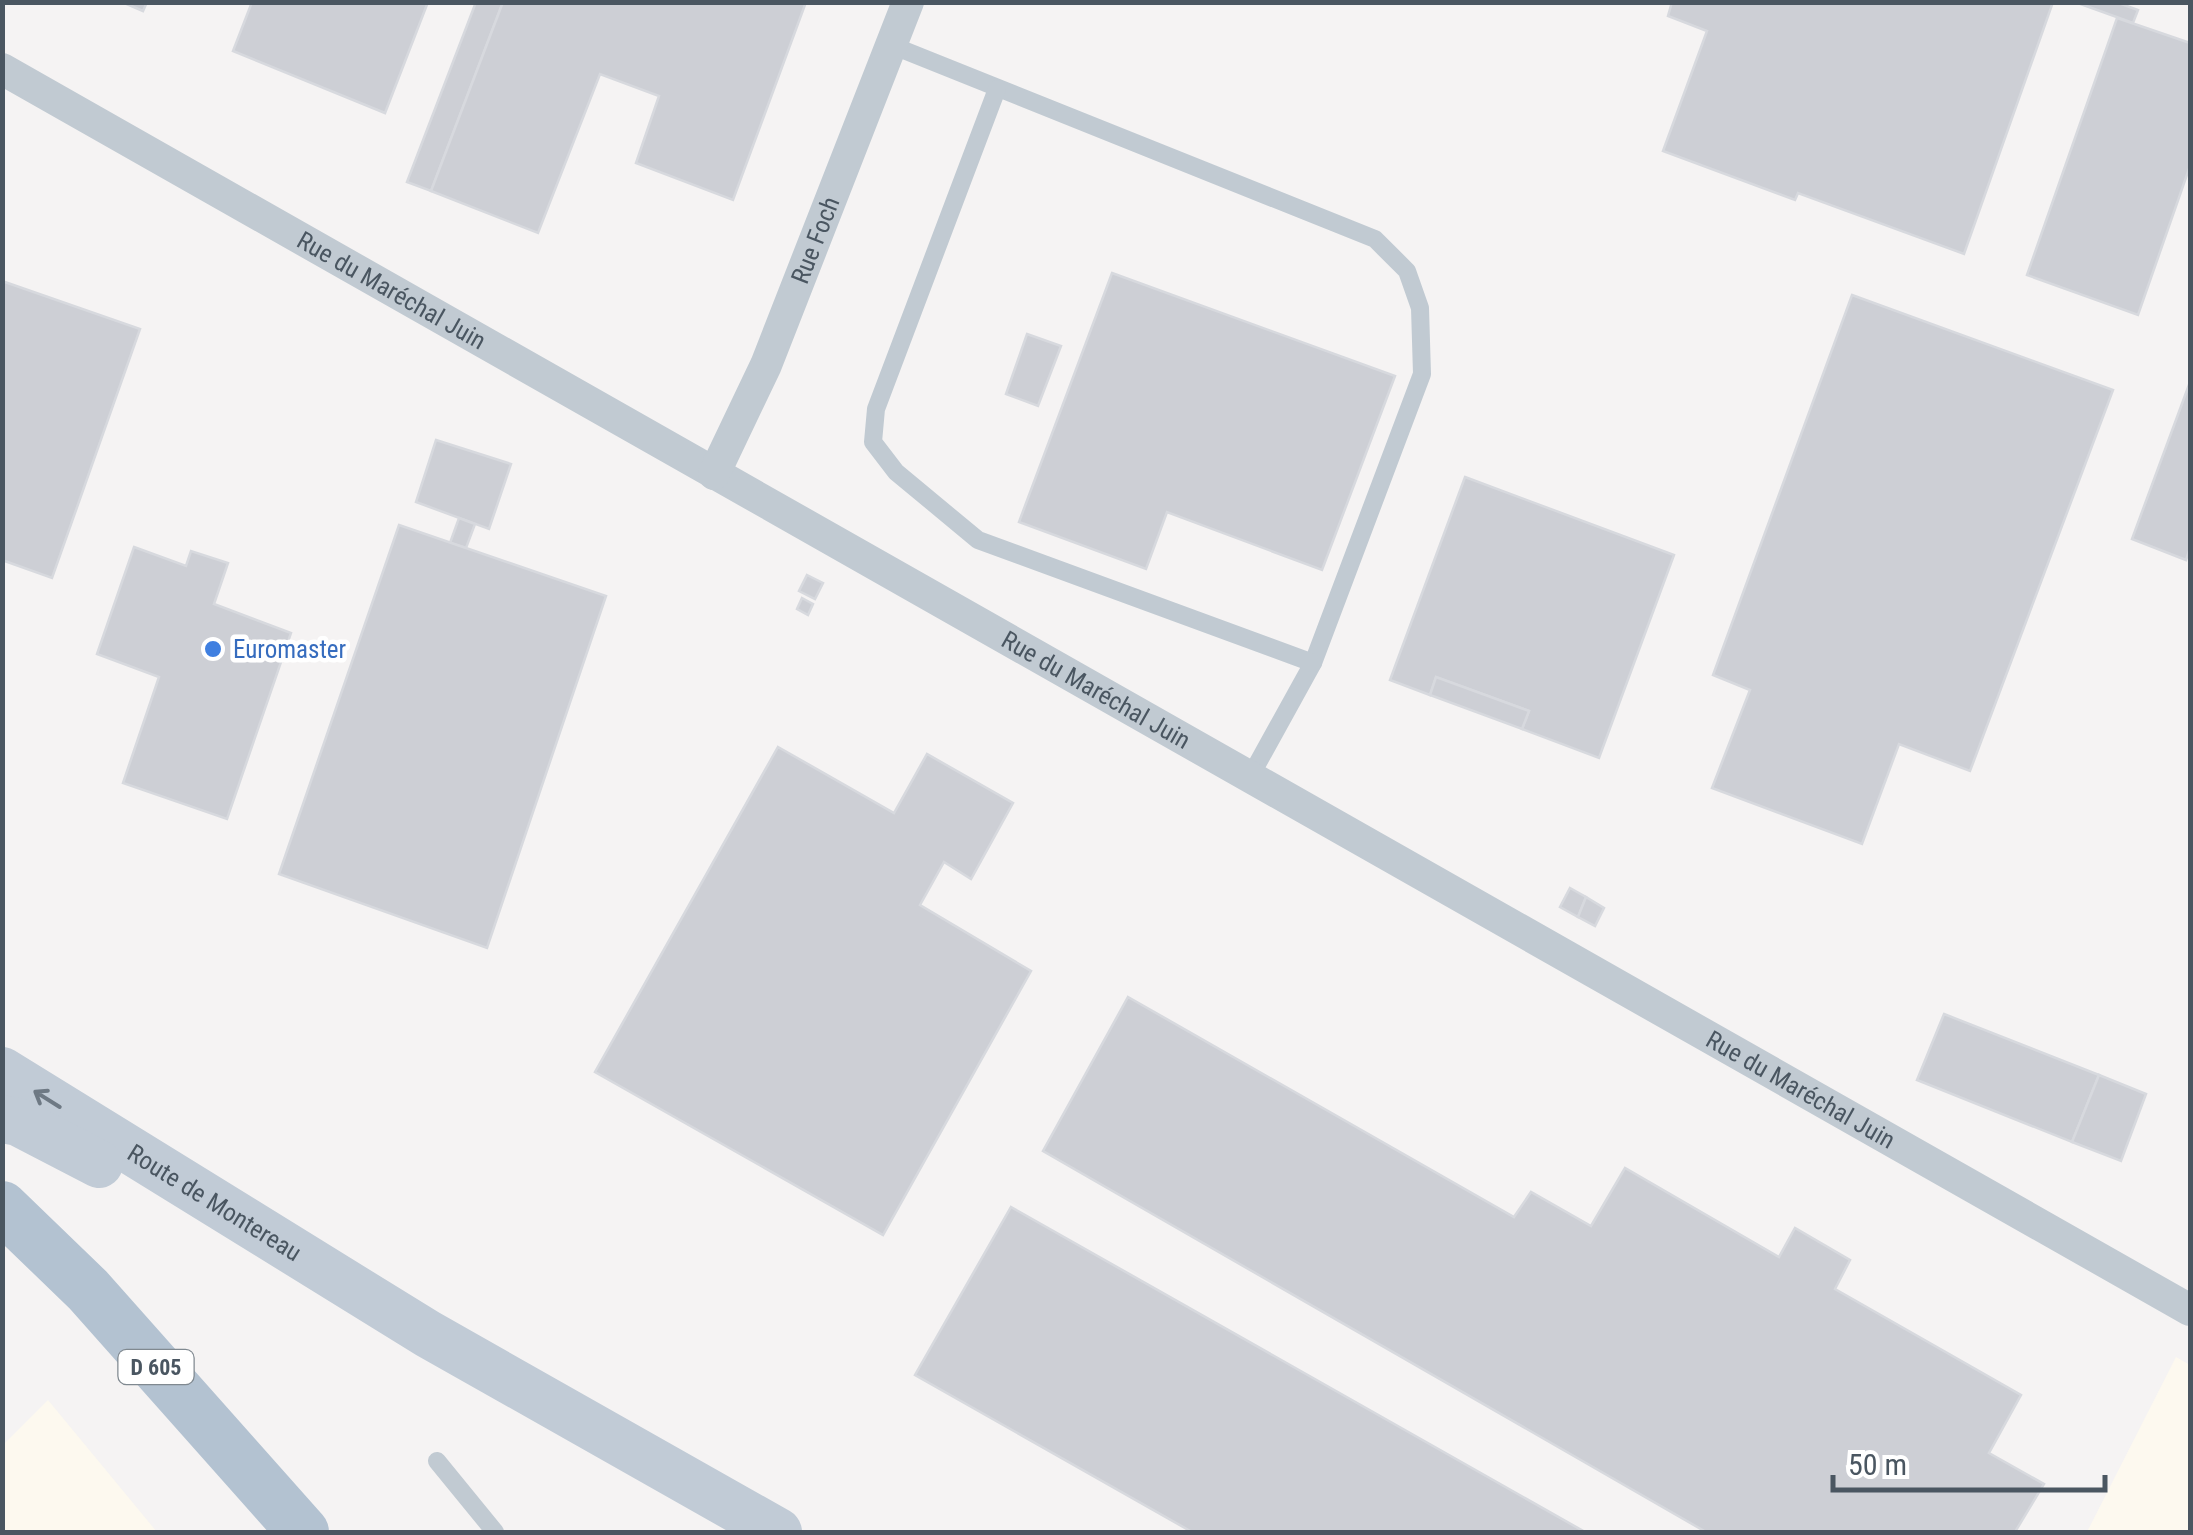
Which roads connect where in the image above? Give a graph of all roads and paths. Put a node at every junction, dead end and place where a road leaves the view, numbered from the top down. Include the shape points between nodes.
1 (908, 2) edge
2 (891, 45) junction
3 (2, 69) edge
4 (997, 89) junction
5 (714, 474) junction
6 (1314, 662) junction
7 (1250, 777) junction
8 (2, 1071) edge
9 (2, 1118) edge
10 (2, 1207) edge
11 (2190, 1310) edge
12 (428, 1334) junction
13 (437, 1461) dead end
14 (751, 1526) edge
15 (303, 1532) edge
16 (496, 1532) edge

1 - 2 street, Rue Foch
2 - 4 lane
2 - 5 street, Rue Foch via 766,366
3 - 5 street, Rue du Maréchal Juin
4 - 6 lane via 1375,240 1407,271 1420,308 1422,374
4 - 6 lane via 876,409 874,442 896,472 978,540
5 - 7 street, Rue du Maréchal Juin
6 - 7 lane
7 - 11 street, Rue du Maréchal Juin
12 -> 8 main road, Route de Montereau
9 - 12 main road, Route de Montereau
10 - 15 main road, D 605 via 88,1290
12 - 14 main road, Route de Montereau
13 - 16 lane

